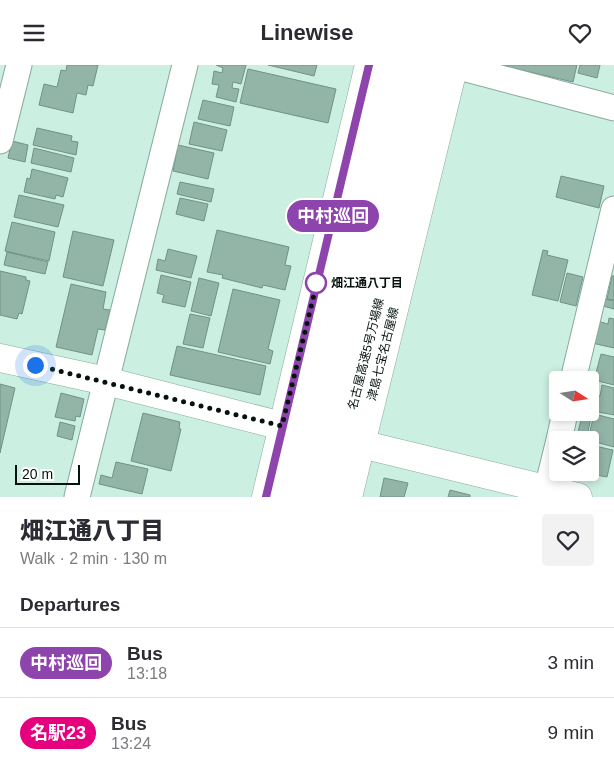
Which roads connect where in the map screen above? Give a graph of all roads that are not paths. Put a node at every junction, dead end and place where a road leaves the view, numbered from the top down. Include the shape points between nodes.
1 (19, 65) edge
2 (184, 65) edge
3 (369, 65) edge
4 (385, 65) edge
5 (410, 65) edge
6 (449, 65) edge
7 (614, 108) edge
8 (0, 141) edge
9 (614, 209) edge
10 (0, 358) edge
11 (575, 371) edge
12 (106, 381) junction
13 (282, 426) junction
14 (361, 444) junction
15 (292, 465) junction
16 (549, 481) edge
17 (546, 493) edge
18 (78, 497) edge
19 (266, 497) edge
20 (283, 497) edge
21 (294, 497) edge
22 (308, 497) edge
23 (332, 497) edge
24 (348, 497) edge
25 (578, 497) edge

1 - 8 street
2 - 12 street
3 - 13 main road
4 - 15 main road
5 - 22 main road
6 - 7 street
6 - 14 main road, 津島七宝名古屋線
6 - 23 main road, 名古屋高速5号万場線
9 - 11 street
10 - 12 main road
12 - 13 main road
12 - 18 street
13 - 19 main road
14 - 17 main road
14 - 24 main road, 津島七宝名古屋線
15 - 20 main road
15 - 21 main road
16 - 17 street
17 - 25 main road

